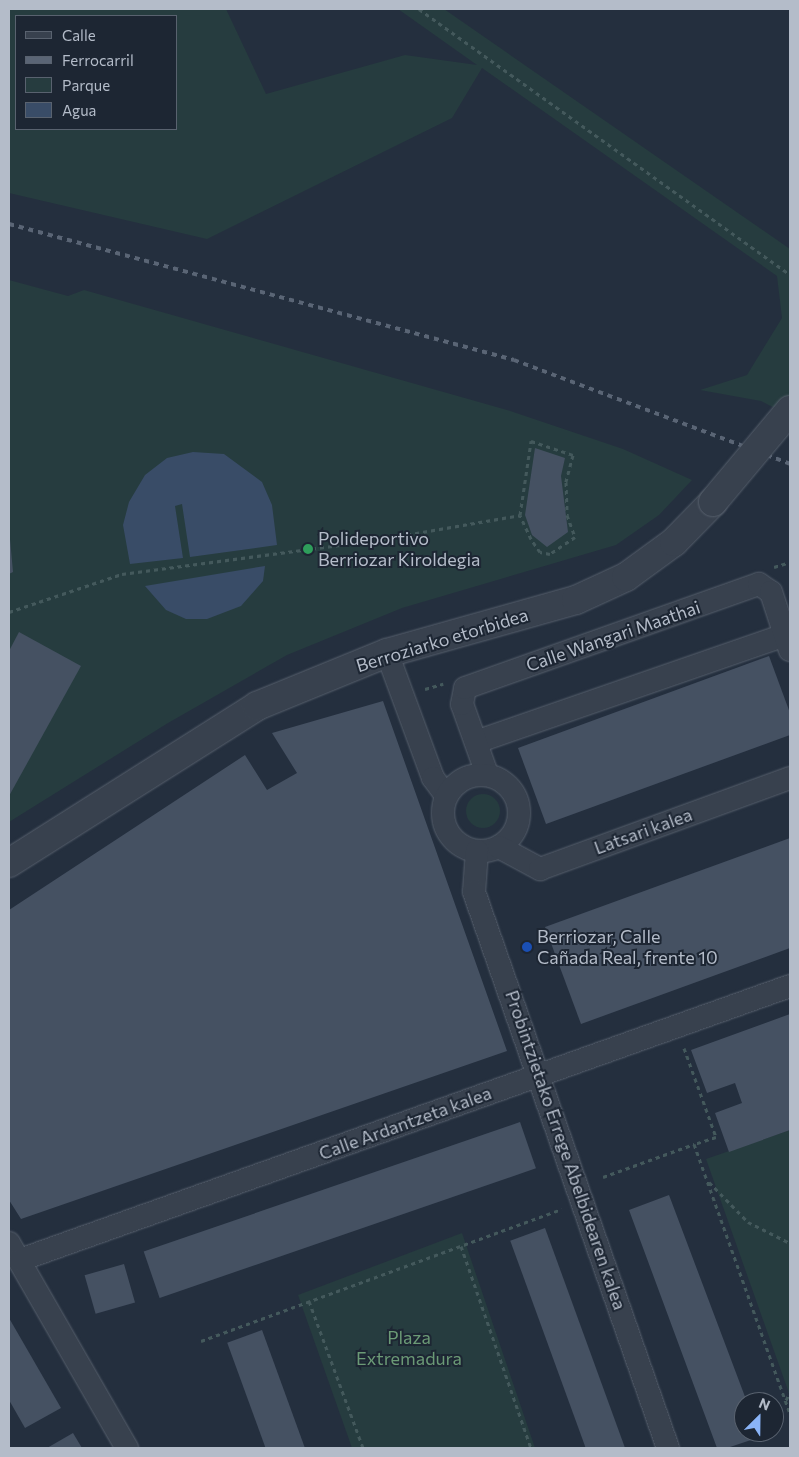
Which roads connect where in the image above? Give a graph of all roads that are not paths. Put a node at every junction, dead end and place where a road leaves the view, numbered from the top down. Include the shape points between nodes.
1 (790, 409) edge
2 (788, 642) edge
3 (387, 653) junction
4 (476, 742) junction
5 (487, 774) junction
6 (790, 778) edge
7 (446, 796) junction
8 (488, 849) junction
9 (9, 863) edge
10 (790, 986) edge
11 (541, 1074) junction
12 (14, 1251) edge
13 (127, 1448) edge
14 (668, 1448) edge

1 - 3 street, Berroziarko etorbidea, bridge via 713,502 674,542 626,577 576,600
2 - 4 street, Calle Wangari Maathai
2 - 4 street, Calle Wangari Maathai via 771,592 759,584 465,688 462,704
3 - 7 street via 433,778
3 - 9 street, Berroziarko etorbidea via 257,706
4 - 5 street, Calle Wangari Maathai
5 - 7 street via 463,778
5 - 8 street via 509,785 520,806 516,830
6 - 8 street, Latsari kalea via 540,869
7 - 8 street via 443,814 447,832 466,848
8 - 11 street, Probintzietako Errege Abelbidearen kalea via 474,892
10 - 11 street, Calle Ardantzeta kalea
11 - 12 street, Calle Ardantzeta kalea
11 - 14 street, Probintzietako Errege Abelbidearen kalea
12 - 13 street

